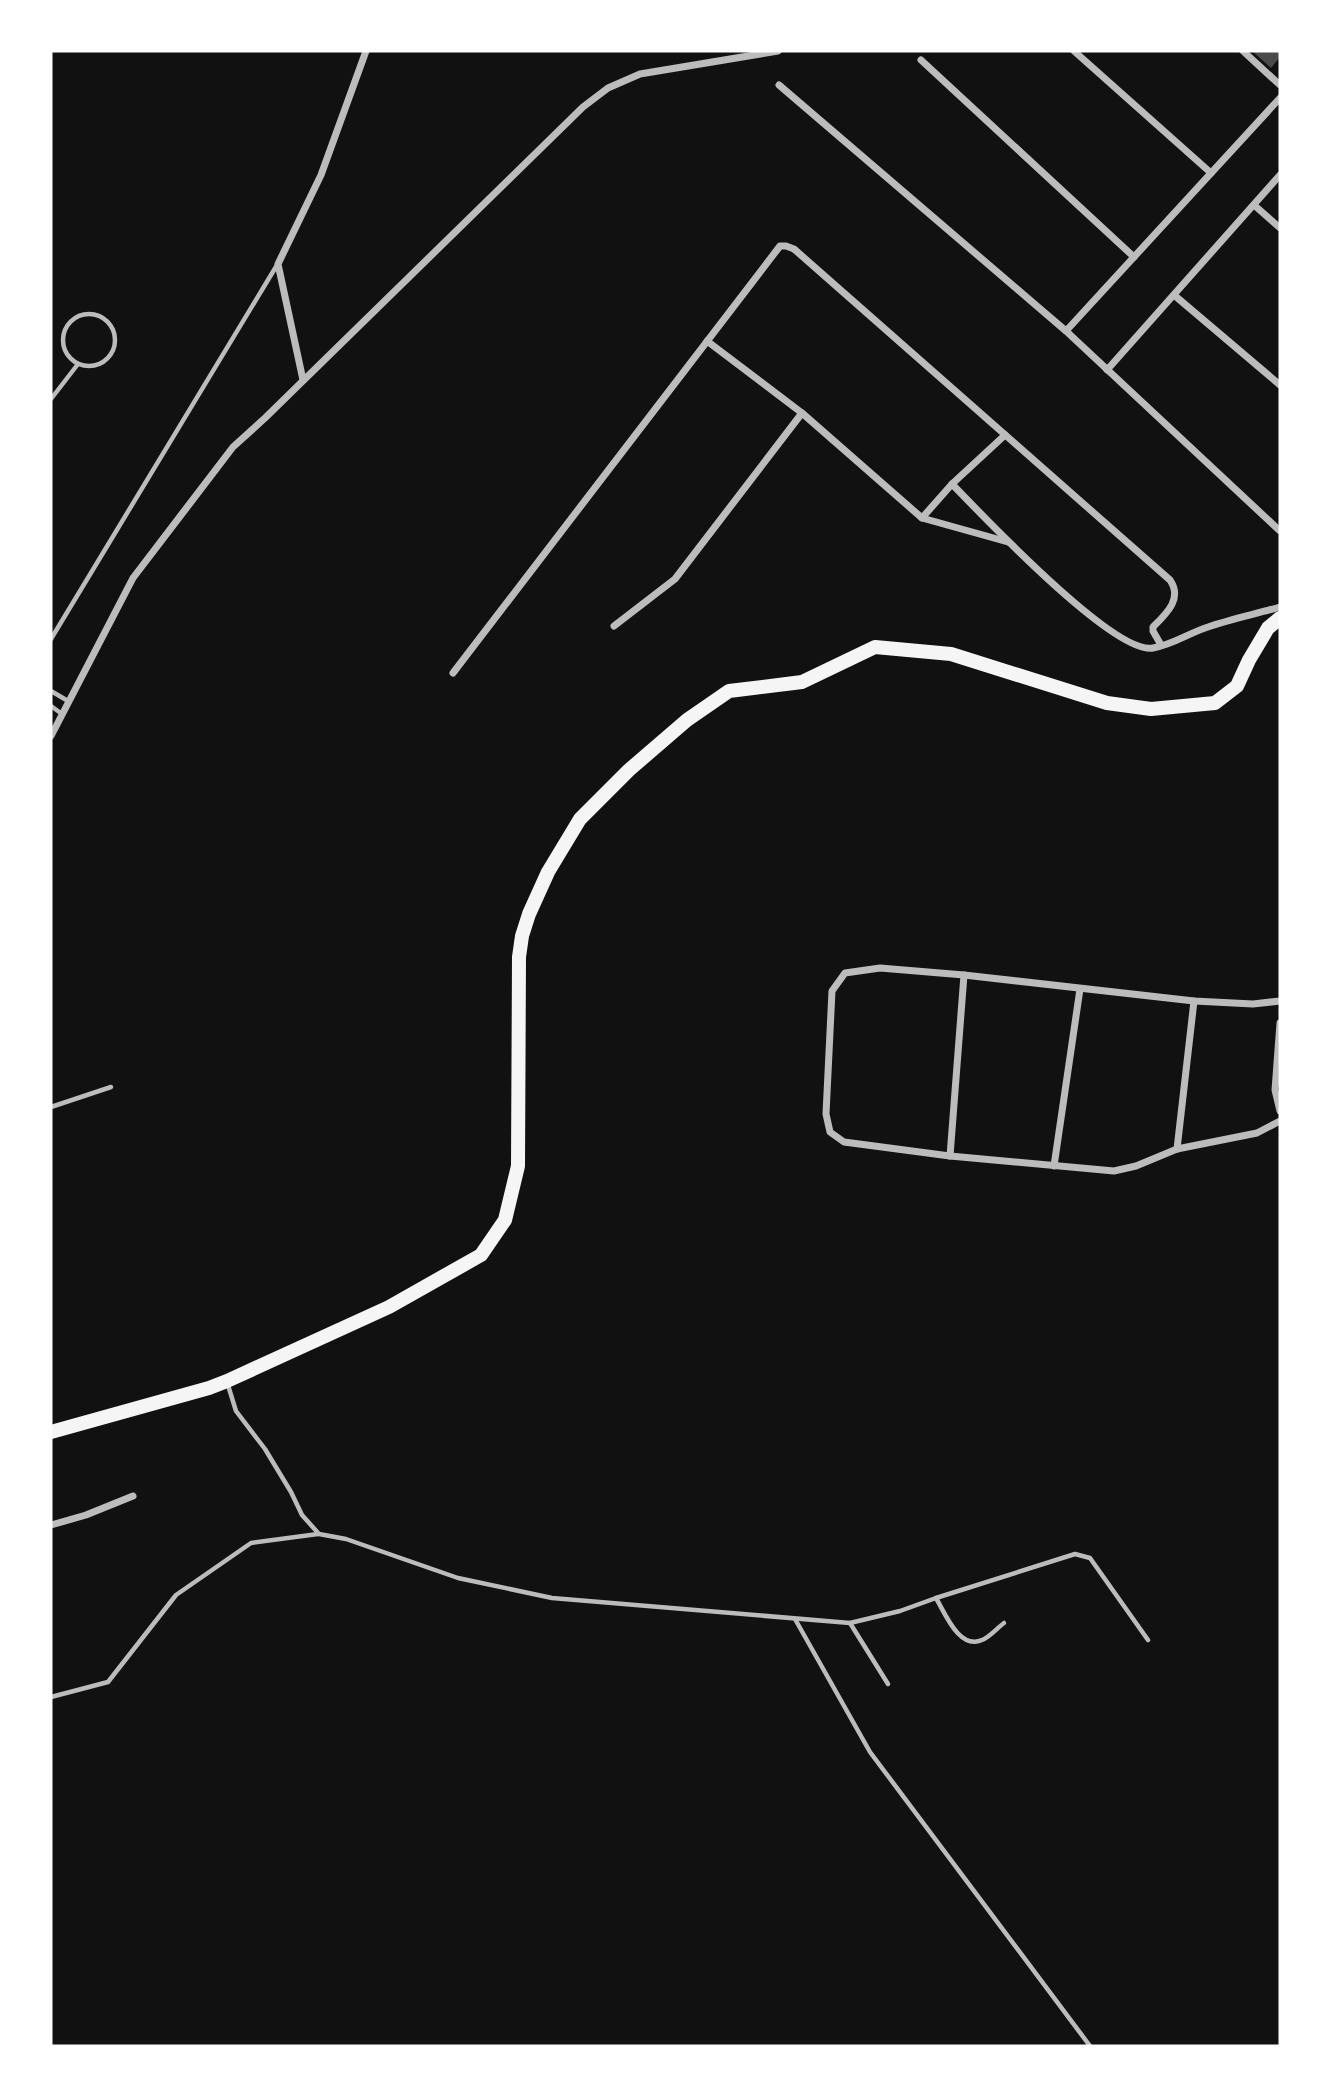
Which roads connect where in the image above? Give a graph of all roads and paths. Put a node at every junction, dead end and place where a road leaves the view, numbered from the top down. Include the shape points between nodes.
1 (366, 51) edge
2 (778, 51) edge
3 (1074, 51) edge
4 (1243, 51) edge
5 (921, 60) dead end
6 (779, 85) dead end
7 (1280, 85) edge
8 (1280, 98) edge
9 (1211, 173) junction
10 (1280, 175) edge
11 (1254, 205) junction
12 (1280, 228) edge
13 (1134, 257) junction
14 (278, 264) junction
15 (1174, 295) junction
16 (1066, 331) junction
17 (708, 341) junction
18 (78, 364) junction
19 (1107, 370) junction
20 (303, 380) junction
21 (1280, 385) edge
22 (51, 399) edge
23 (802, 412) junction
24 (1004, 435) junction
25 (952, 484) junction
26 (922, 517) junction
27 (1280, 531) edge
28 (1009, 542) junction
29 (1280, 607) edge
30 (1280, 618) edge
31 (614, 626) dead end
32 (51, 639) edge
33 (1161, 645) junction
34 (453, 673) dead end
35 (51, 691) edge
36 (68, 701) junction
37 (51, 706) edge
38 (62, 714) junction
39 (51, 736) edge
40 (964, 975) junction
41 (1080, 989) junction
42 (1194, 1001) junction
43 (1280, 1001) edge
44 (1280, 1023) edge
45 (111, 1087) dead end
46 (51, 1107) edge
47 (1280, 1111) edge
48 (1280, 1122) edge
49 (1177, 1149) junction
50 (950, 1156) junction
51 (1054, 1167) junction
52 (227, 1381) junction
53 (51, 1432) edge
54 (133, 1496) dead end
55 (51, 1525) edge
56 (319, 1534) junction
57 (936, 1598) junction
58 (794, 1618) junction
59 (850, 1623) junction
60 (1004, 1623) dead end
61 (1148, 1640) dead end
62 (888, 1684) dead end
63 (51, 1697) edge
64 (1090, 2046) edge

1 - 14 street via 321,175
2 - 20 street via 640,74 608,88 583,107
3 - 9 street
4 - 7 street
5 - 13 street
6 - 16 street
8 - 9 street
9 - 13 street
10 - 11 street
11 - 12 street
11 - 15 street
13 - 16 street
14 - 20 street
14 - 32 lane
15 - 19 street
15 - 21 street
16 - 19 street
17 - 23 street
17 - 24 street via 780,246 786,246
17 - 34 street
18 - 18 lane via 95,365 109,356 115,339 102,317 78,316 66,328 66,352
18 - 22 lane
19 - 27 street
20 - 36 street via 233,447 133,578
23 - 26 street
23 - 31 street via 675,579
24 - 25 street
24 - 33 street via 1170,580 1174,603 1153,627
25 - 26 street
25 - 28 street
26 - 28 street
28 - 33 street via 1095,620 1136,645 1150,649
29 - 33 street
30 - 52 main road via 1268,628 1237,685 1215,703 1151,709 1107,703 951,653 875,647 802,682 729,691 687,720 580,819 529,914 519,957 517,1166 505,1220 481,1255 389,1307
35 - 36 lane
36 - 38 street
37 - 38 lane
38 - 39 street
40 - 41 street
40 - 50 street
40 - 50 street via 880,968 845,974 832,991 827,1114 831,1132 844,1142
41 - 42 street
41 - 51 street
42 - 43 street
42 - 49 street
44 - 47 street via 1275,1090
45 - 46 lane
48 - 49 street via 1257,1133
49 - 51 street via 1114,1171
50 - 51 street
52 - 53 main road
52 - 56 lane via 236,1411
54 - 55 street
56 - 58 lane via 458,1578 552,1598
56 - 63 lane via 251,1543 176,1595 108,1682
57 - 59 lane
57 - 60 lane via 965,1640 983,1640
57 - 61 lane via 1074,1554 1090,1558
58 - 59 lane
58 - 64 lane via 870,1752
59 - 62 lane

